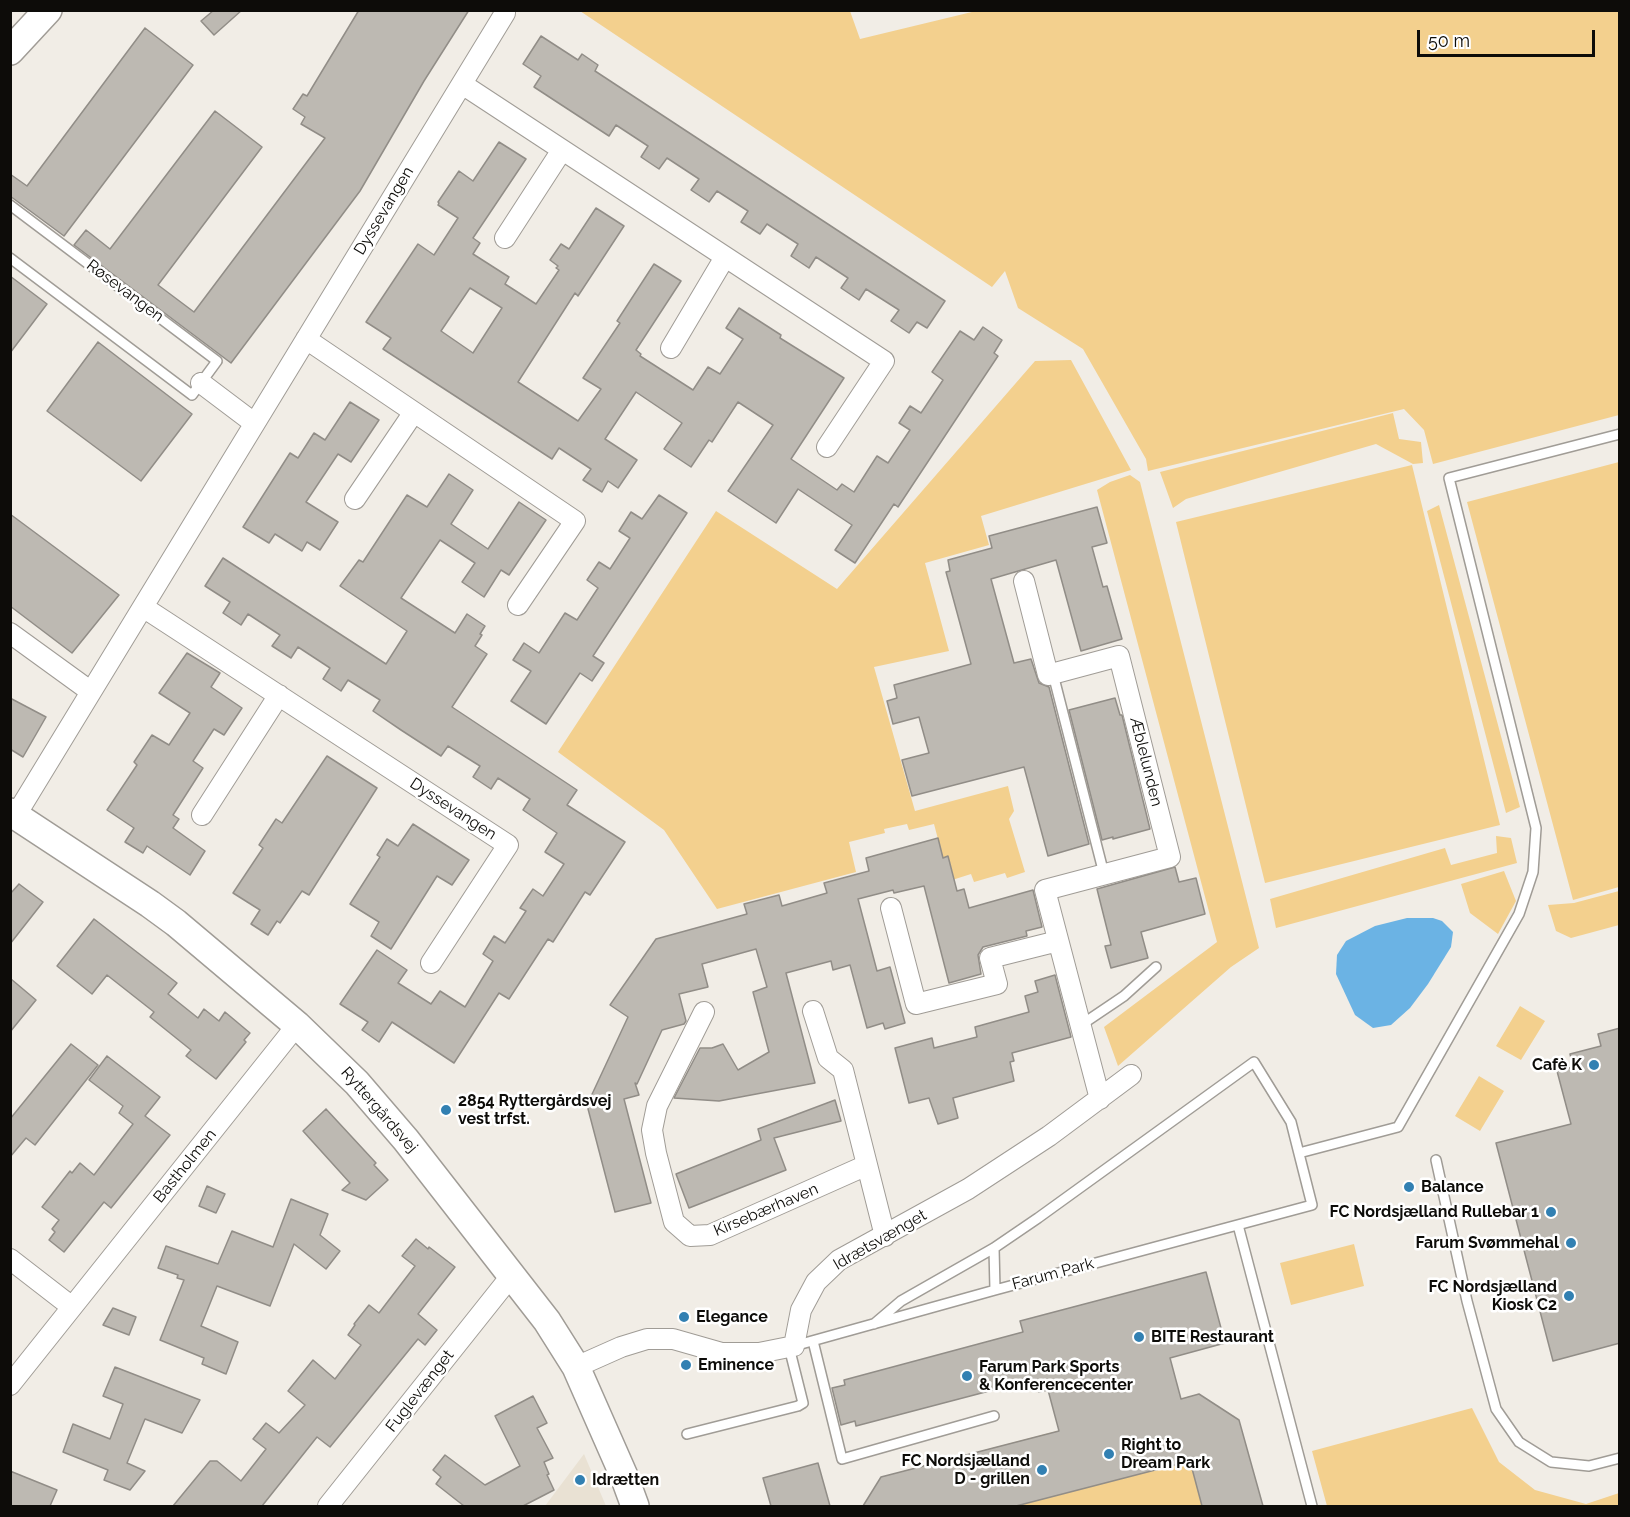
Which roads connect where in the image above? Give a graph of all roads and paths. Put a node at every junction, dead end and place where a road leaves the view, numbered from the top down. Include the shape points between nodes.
1 (48, 10) edge
2 (505, 13) dead end
3 (10, 51) edge
4 (462, 84) junction
5 (562, 150) junction
6 (10, 205) edge
7 (505, 238) dead end
8 (725, 257) junction
9 (10, 258) edge
10 (306, 339) junction
11 (671, 348) dead end
12 (201, 383) junction
13 (414, 412) junction
14 (254, 423) junction
15 (1620, 434) edge
16 (827, 447) dead end
17 (355, 499) dead end
18 (1024, 581) dead end
19 (518, 604) dead end
20 (143, 607) junction
21 (10, 633) edge
22 (1053, 674) junction
23 (90, 691) junction
24 (279, 695) junction
25 (13, 813) edge
26 (202, 815) dead end
27 (1104, 874) junction
28 (891, 908) dead end
29 (1058, 941) junction
30 (431, 963) dead end
31 (1156, 967) dead end
32 (813, 1011) dead end
33 (704, 1012) dead end
34 (297, 1025) junction
35 (1081, 1025) junction
36 (1131, 1075) dead end
37 (1100, 1099) junction
38 (1299, 1154) junction
39 (1436, 1160) dead end
40 (867, 1166) junction
41 (1238, 1225) junction
42 (885, 1236) junction
43 (994, 1248) junction
44 (10, 1258) edge
45 (511, 1276) junction
46 (995, 1290) junction
47 (72, 1307) junction
48 (874, 1324) junction
49 (799, 1345) junction
50 (576, 1367) junction
51 (10, 1385) edge
52 (994, 1416) dead end
53 (687, 1434) dead end
54 (1620, 1458) edge
55 (328, 1506) edge
56 (635, 1506) edge
57 (1312, 1506) edge

1 - 3 street
2 - 4 street, Dyssevangen
4 - 5 street
4 - 10 street, Dyssevangen
5 - 7 street
5 - 8 street
6 - 12 lane, Røsevangen via 217,362
8 - 11 street
8 - 16 street via 884,361
9 - 12 lane via 192,395
10 - 13 street
10 - 14 street, Dyssevangen
12 - 14 street
13 - 17 street
13 - 19 street via 575,521
14 - 20 street, Dyssevangen
15 - 38 lane via 1449,478 1536,828 1533,872 1519,914 1398,1127
18 - 22 street via 1048,675
20 - 23 street, Dyssevangen
20 - 24 street, Dyssevangen
21 - 23 street
22 - 27 lane
22 - 27 street, Æblelunden via 1119,656 1170,857
23 - 25 street, Dyssevangen
24 - 26 street
24 - 30 street, Dyssevangen via 508,844
25 - 34 street, Ryttergårdsvej via 150,904
27 - 29 street, Æblelunden via 1045,890
28 - 29 street via 916,1005 997,984 990,958
29 - 35 street, Æblelunden
31 - 35 lane via 1124,996
32 - 40 street via 828,1058 843,1070
33 - 40 street, Kirsebærhaven via 657,1106 652,1130 674,1222 690,1236 710,1235
34 - 45 street, Ryttergårdsvej via 357,1083 406,1140
34 - 47 street, Bastholmen
35 - 37 street, Æblelunden
36 - 37 street, Idrætsvænget
37 - 42 street, Idrætsvænget via 968,1189
38 - 41 lane, Farum Park via 1312,1205
38 - 43 lane via 1291,1122 1254,1062
39 - 54 lane via 1496,1409 1519,1442 1551,1462 1589,1466
40 - 42 street
41 - 46 lane, Farum Park
41 - 57 lane
42 - 49 street, Idrætsvænget via 838,1260 816,1282 801,1310
43 - 46 lane
43 - 48 lane via 901,1300
44 - 47 street
45 - 50 street, Ryttergårdsvej via 547,1321
45 - 55 street, Fuglevænget
46 - 48 lane, Farum Park
47 - 51 street, Bastholmen
48 - 49 lane, Farum Park
49 - 50 street via 759,1353 722,1353 673,1339 647,1339
49 - 52 lane via 842,1459
49 - 53 lane via 803,1403
50 - 56 street, Ryttergårdsvej

